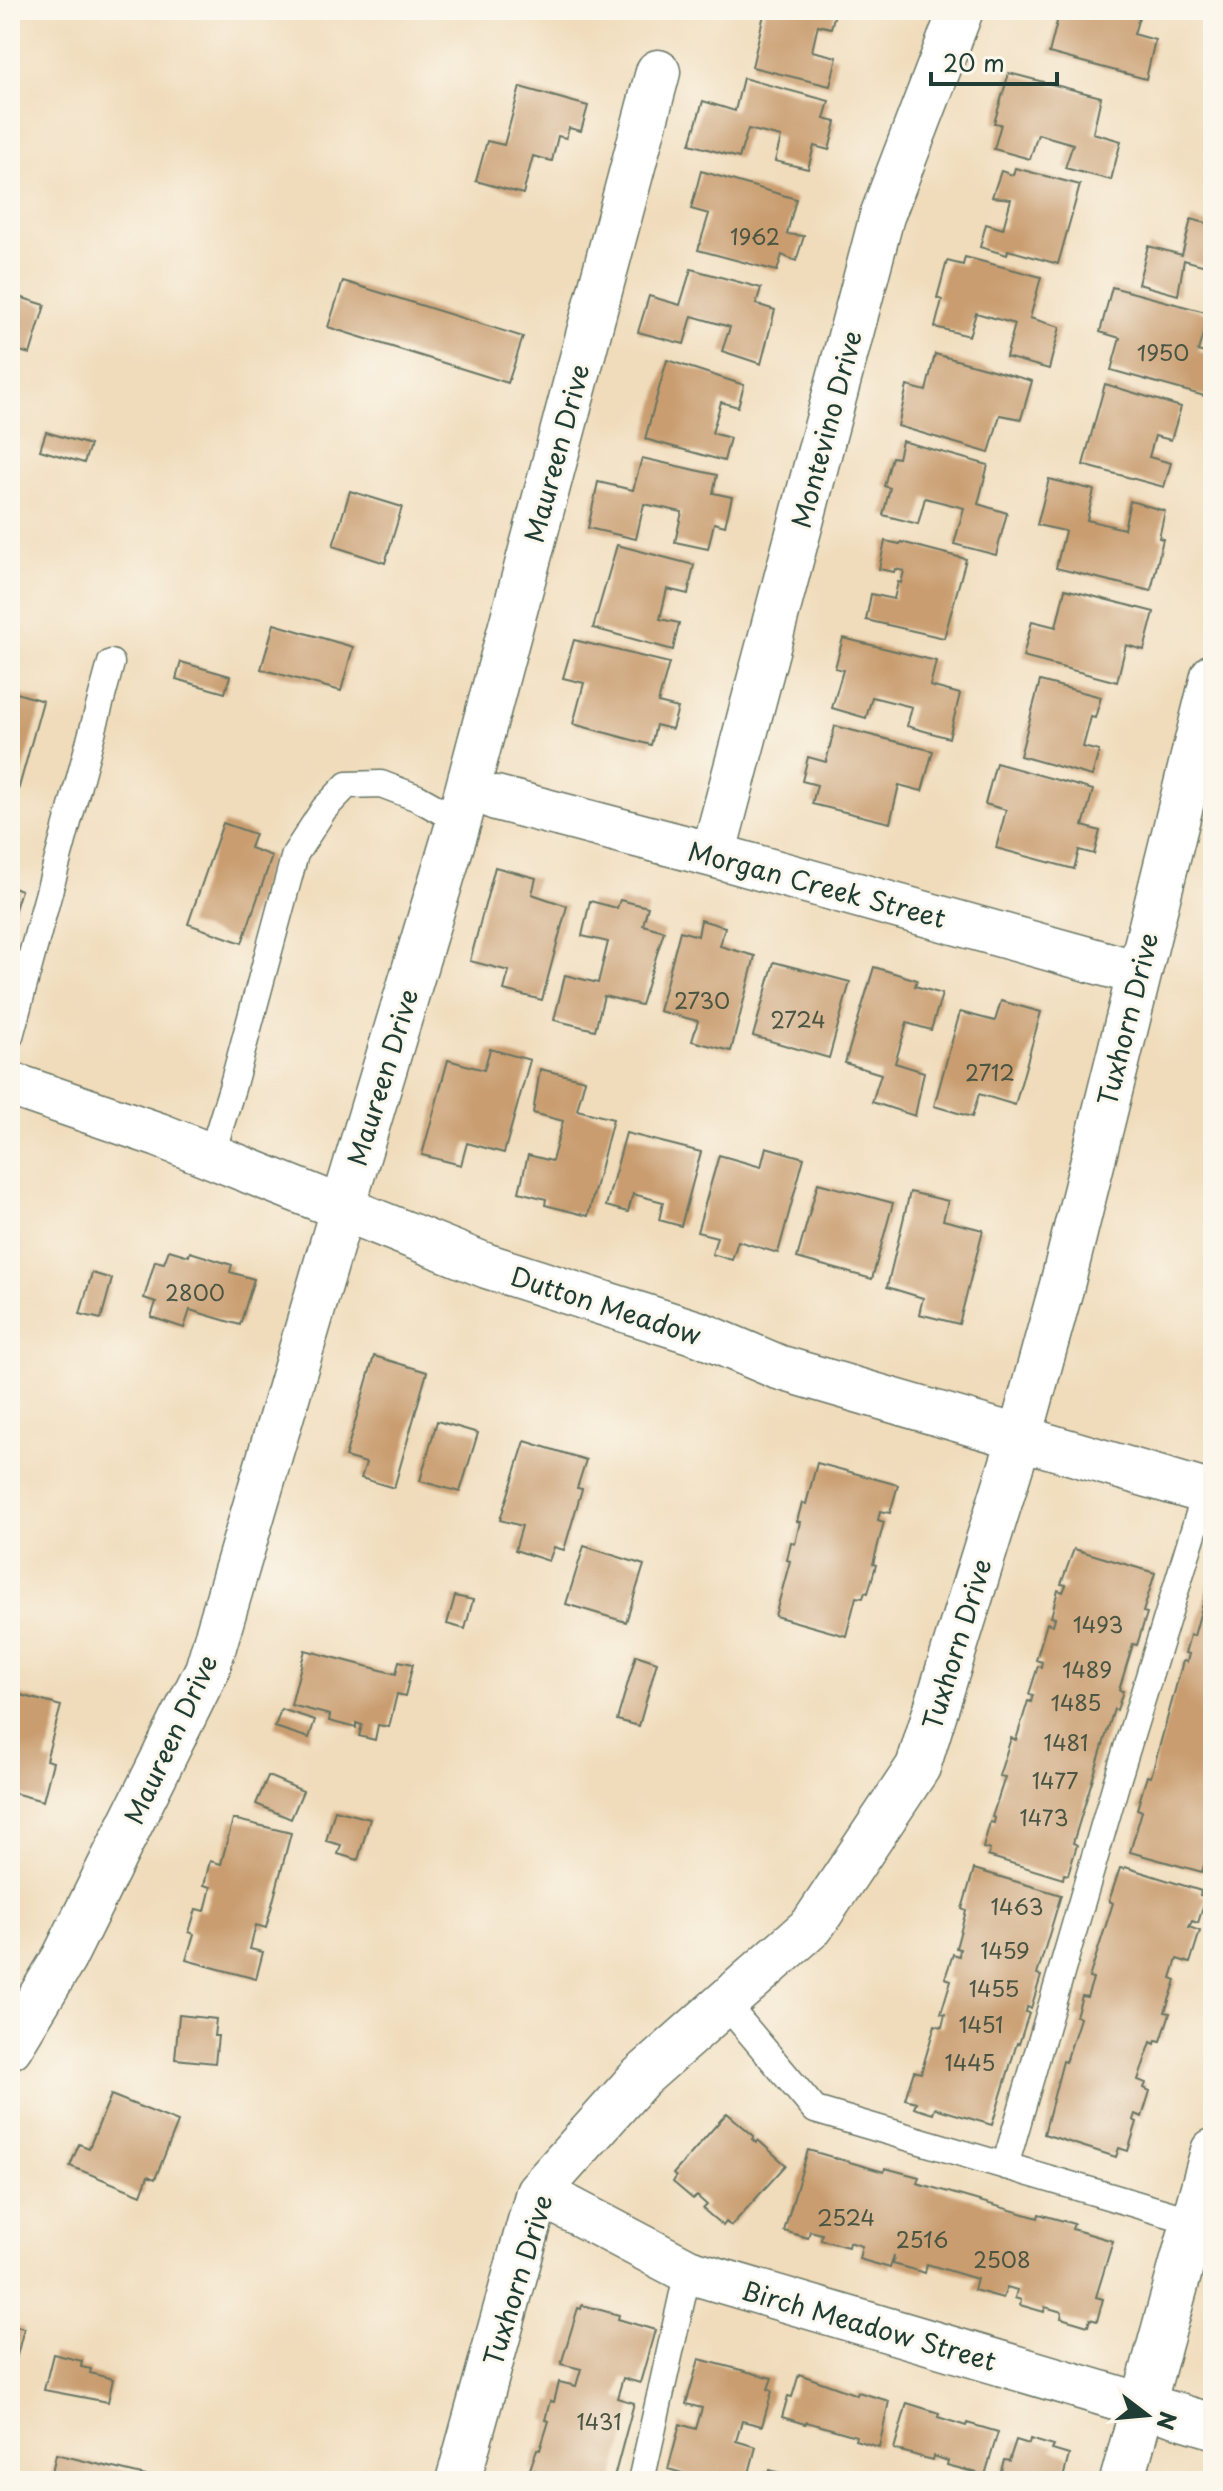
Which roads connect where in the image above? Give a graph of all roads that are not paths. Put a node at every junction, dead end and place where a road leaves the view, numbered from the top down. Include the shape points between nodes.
1 (961, 10) edge
2 (658, 72) dead end
3 (111, 663) dead end
4 (1213, 676) edge
5 (496, 798) dead end
6 (459, 821) junction
7 (713, 855) junction
8 (1138, 973) junction
9 (10, 1036) edge
10 (10, 1084) edge
11 (211, 1156) junction
12 (342, 1210) junction
13 (1020, 1437) junction
14 (1210, 1492) edge
15 (725, 2003) junction
16 (10, 2047) edge
17 (1213, 2151) edge
18 (1005, 2166) junction
19 (538, 2192) junction
20 (1193, 2221) junction
21 (688, 2271) junction
22 (1142, 2405) junction
23 (1213, 2426) edge
24 (458, 2481) edge
25 (641, 2481) edge
26 (1122, 2481) edge

1 - 7 street, Montevino Drive via 882,216
2 - 6 street, Maureen Drive
3 - 9 lane
4 - 8 street, Tuxhorn Drive
5 - 7 street, Morgan Creek Street
6 - 11 lane via 381,784 347,785 324,809 295,854
6 - 12 street, Maureen Drive
7 - 8 street, Morgan Creek Street
8 - 13 street, Tuxhorn Drive
10 - 11 street, Dutton Meadow
11 - 12 street, Dutton Meadow
12 - 13 street, Dutton Meadow via 487,1266 700,1334 778,1367
12 - 16 street, Maureen Drive via 207,1670 64,1958
13 - 14 street, Dutton Meadow
13 - 15 street, Tuxhorn Drive via 918,1767 812,1926
14 - 18 lane via 1116,1784
15 - 18 lane via 815,2110
15 - 19 street, Tuxhorn Drive via 640,2078
17 - 20 street
18 - 20 lane
19 - 21 street, Birch Meadow Street
19 - 24 street, Tuxhorn Drive
20 - 22 street
21 - 22 street, Birch Meadow Street
21 - 25 lane
22 - 23 street, Birch Meadow Street
22 - 26 street

